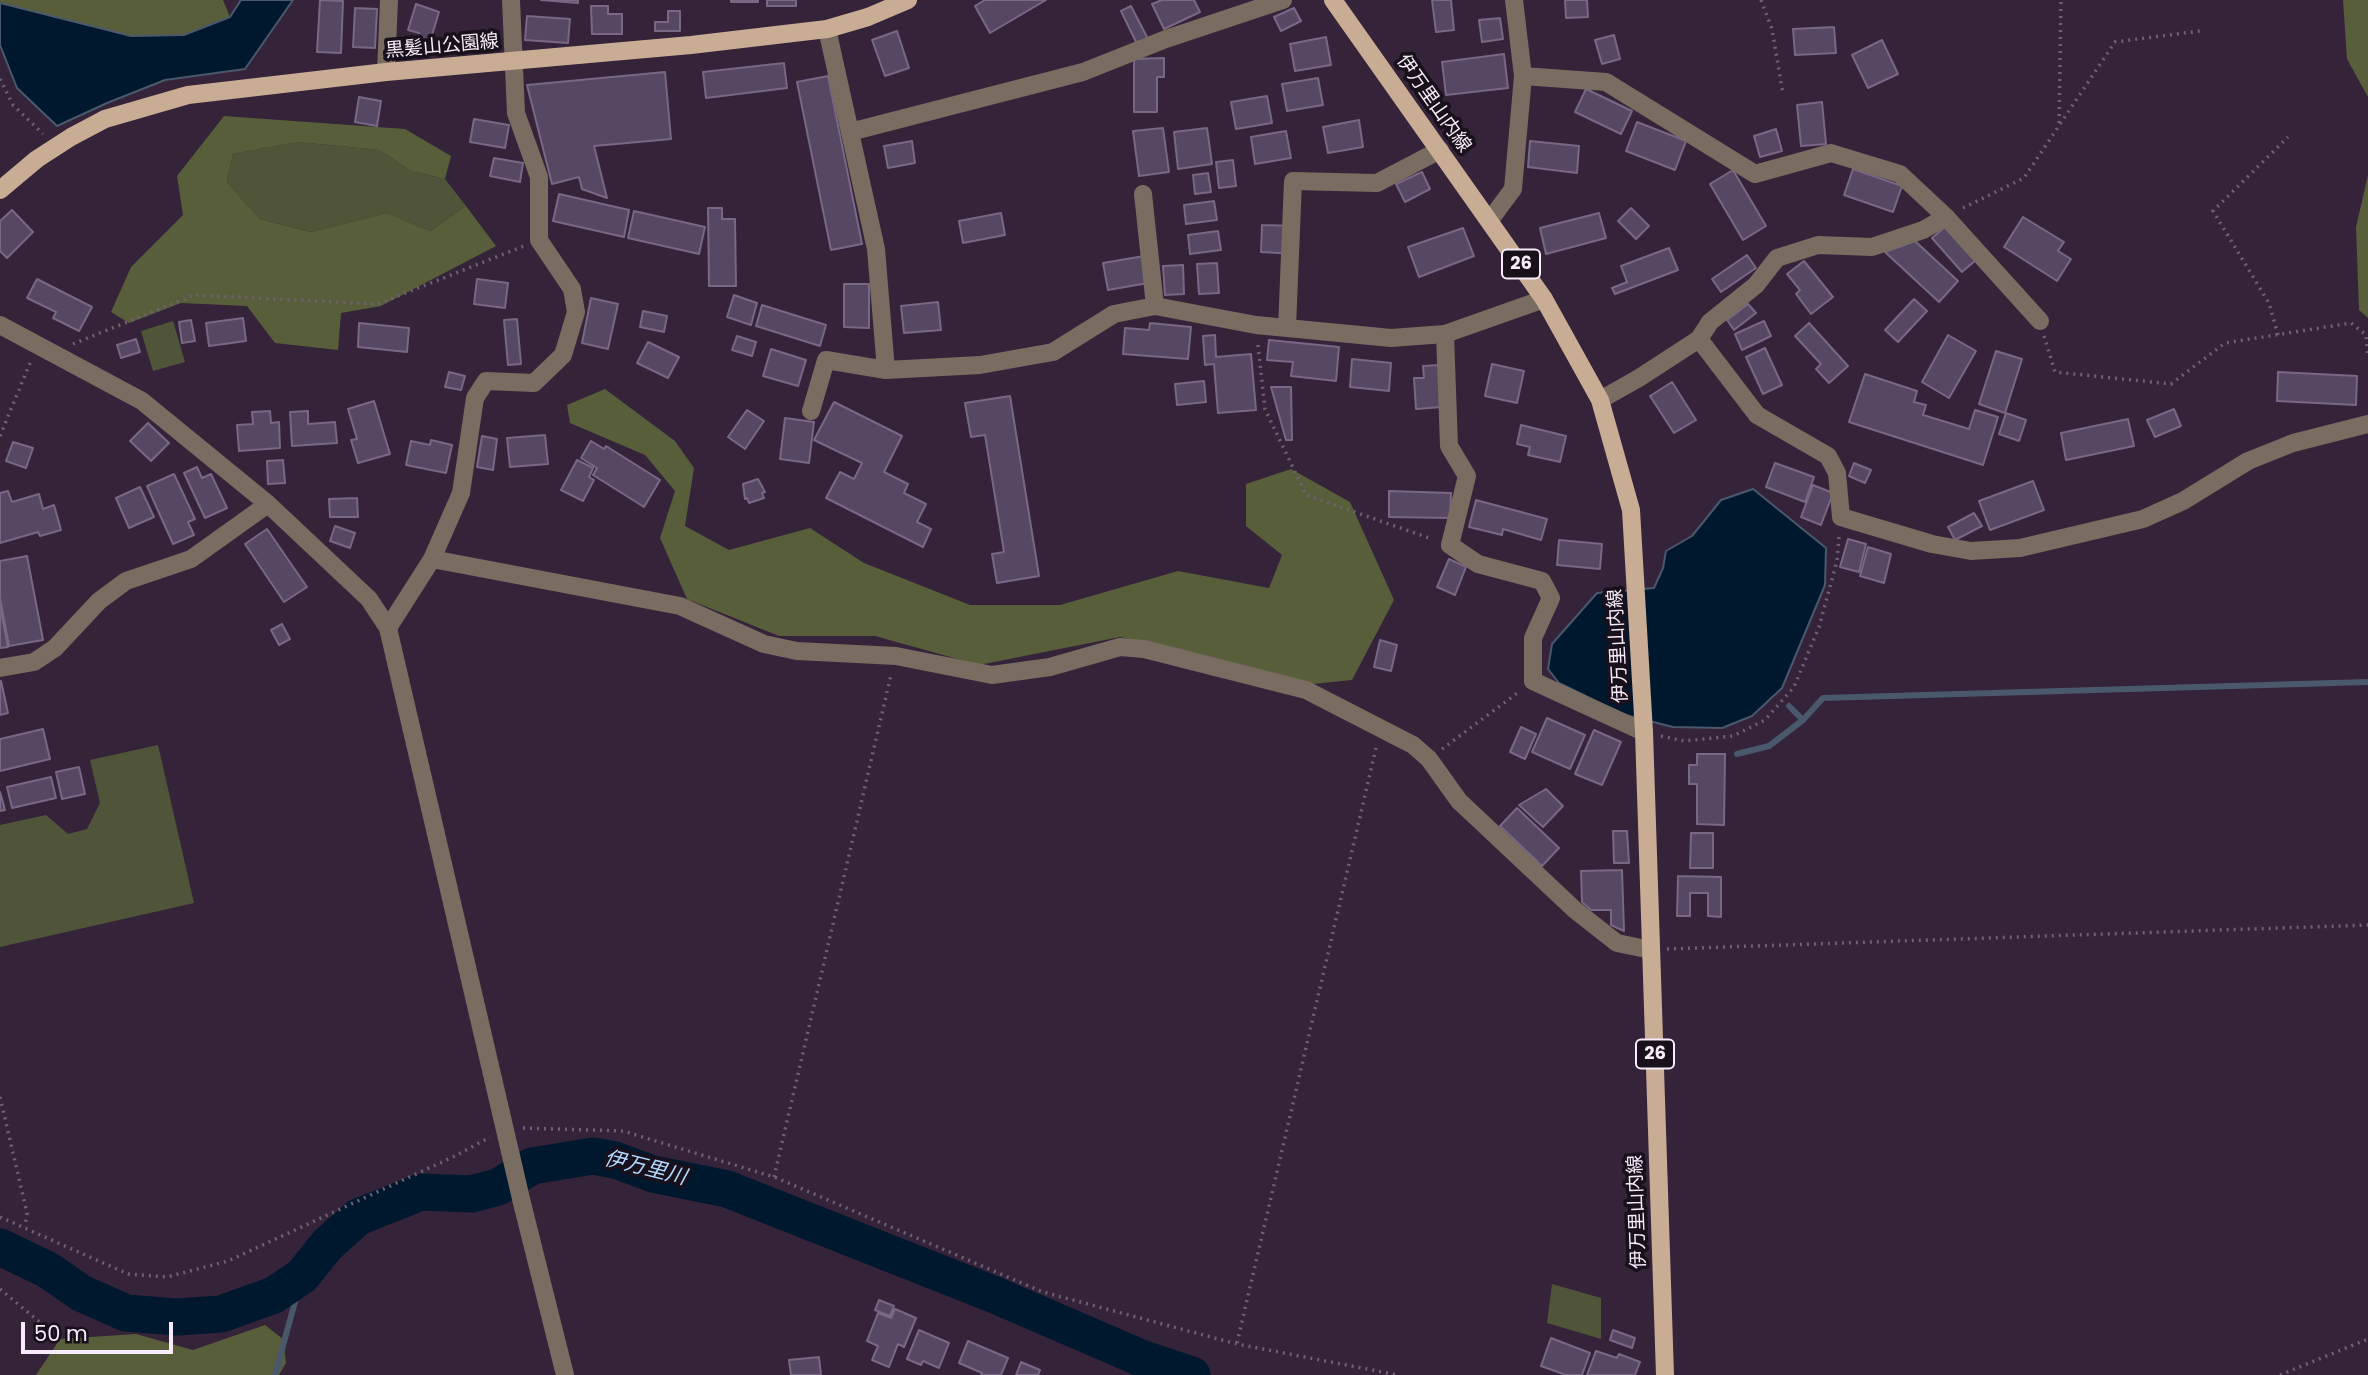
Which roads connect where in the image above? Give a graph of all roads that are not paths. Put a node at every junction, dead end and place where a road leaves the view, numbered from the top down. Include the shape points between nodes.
1 (389, 0) edge
2 (511, 0) edge
3 (908, 0) edge
4 (1283, 0) edge
5 (1333, 0) edge
6 (1514, 0) edge
7 (827, 29) junction
8 (513, 62) junction
9 (386, 72) junction
10 (1523, 76) junction
11 (850, 132) junction
12 (1440, 150) junction
13 (0, 190) edge
14 (1143, 194) dead end
15 (1946, 217) junction
16 (1490, 220) junction
17 (1544, 299) junction
18 (1155, 306) junction
19 (2040, 321) road end
20 (0, 325) edge
21 (1287, 328) junction
22 (1445, 334) junction
23 (1699, 339) junction
24 (886, 370) junction
25 (1600, 400) junction
26 (811, 411) dead end
27 (2368, 424) edge
28 (268, 504) junction
29 (432, 559) junction
30 (388, 628) junction
31 (0, 668) edge
32 (1644, 732) junction
33 (1651, 950) junction
34 (565, 1375) edge
35 (1665, 1375) edge

1 - 9 street
2 - 8 street
3 - 7 main road, 黒髪山公園線
4 - 11 street via 1083,72
5 - 12 main road, 伊万里山内線 / 26
6 - 10 street
7 - 8 main road, 黒髪山公園線
7 - 11 street
8 - 9 main road, 黒髪山公園線
8 - 29 street via 516,113 540,177 539,240 572,289 576,312 563,355 534,383 486,381 475,398 461,493
9 - 13 main road, 黒髪山公園線 via 188,94 104,119 37,159
10 - 15 street via 1606,82 1755,174 1831,153 1900,174
10 - 16 street via 1513,189
11 - 24 street via 876,249
12 - 16 main road, 伊万里山内線 / 26
12 - 21 street via 1377,183 1293,181
14 - 18 street
15 - 19 street
15 - 23 street via 1872,247 1818,245 1777,258 1756,285 1710,322
16 - 17 main road, 伊万里山内線 / 26
17 - 22 street
17 - 25 main road, 伊万里山内線 / 26
18 - 21 street
18 - 24 street via 1114,314 1053,352 980,365
20 - 28 street via 142,401
21 - 22 street via 1391,338
22 - 32 street via 1449,446 1467,476 1450,545 1478,564 1542,581 1551,598 1533,638 1532,681
23 - 25 street
23 - 27 street via 1758,415 1828,456 1837,473 1841,517 1971,551 2020,548 2143,519 2183,502 2248,461 2292,443
24 - 26 street via 826,360
25 - 32 main road, 伊万里山内線 / 26 via 1632,510
28 - 30 street via 369,599
28 - 31 street via 191,559 125,581 99,601 55,648 34,662
29 - 30 street
29 - 33 street via 680,606 764,644 797,651 896,656 992,675 1050,667 1120,647 1306,690 1413,745 1459,801 1575,910 1617,943
30 - 34 street
32 - 33 main road, 伊万里山内線 / 26
33 - 35 main road, 伊万里山内線 / 26

